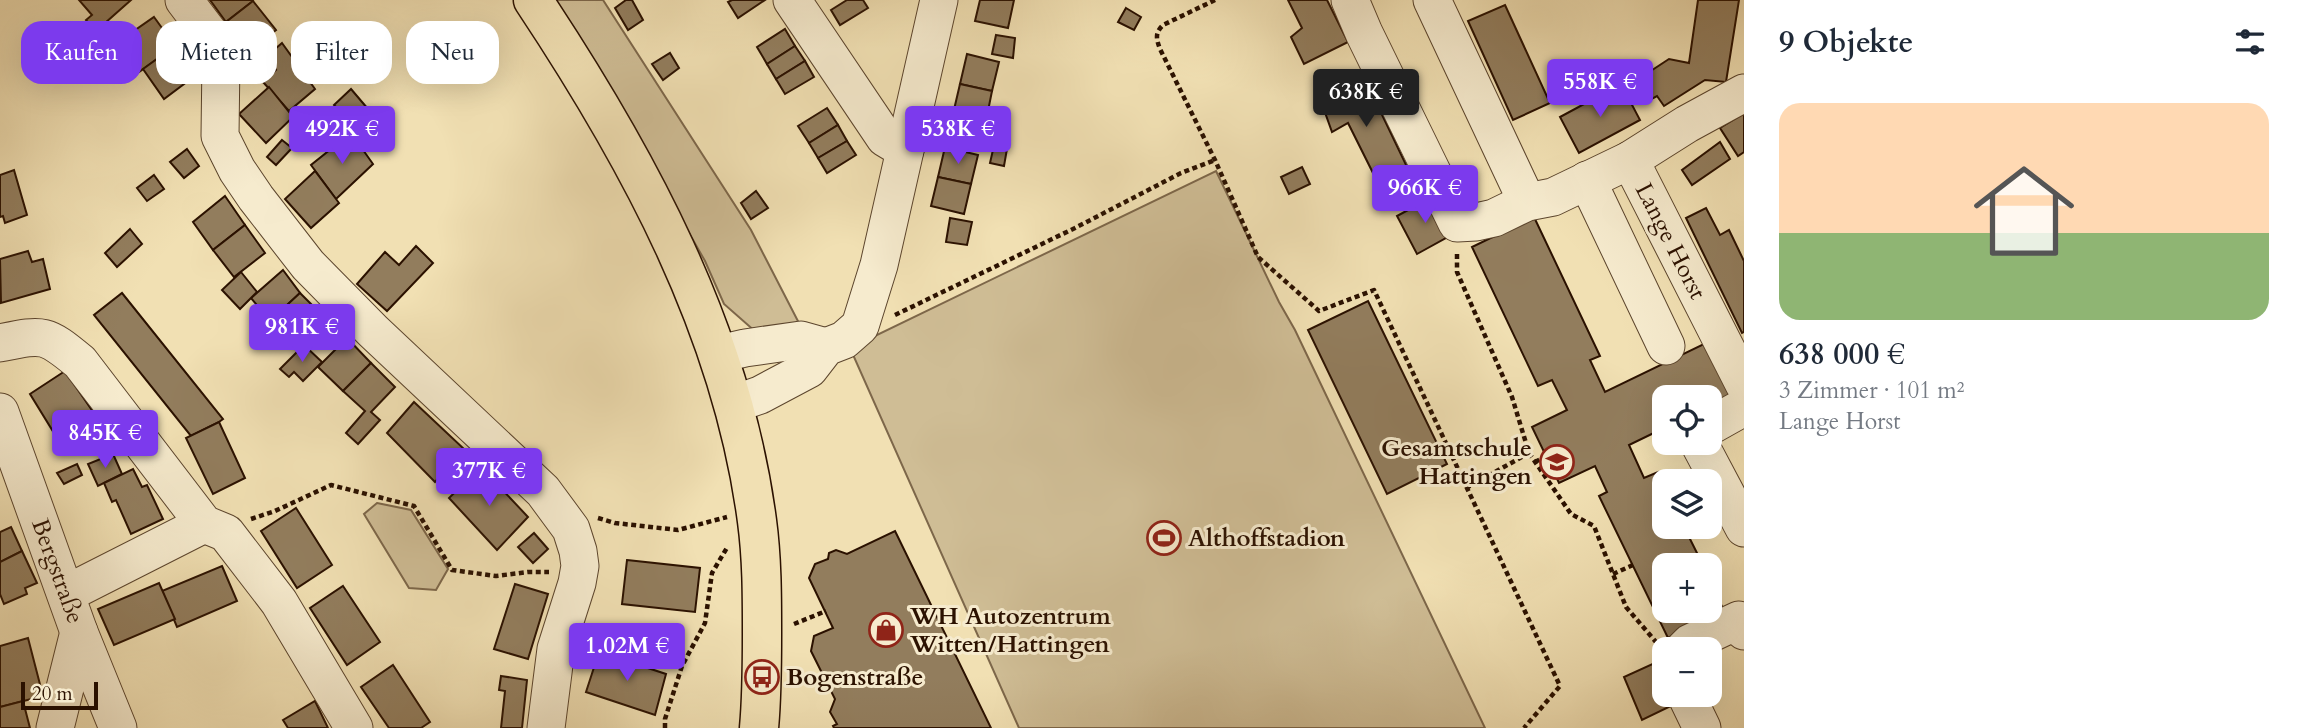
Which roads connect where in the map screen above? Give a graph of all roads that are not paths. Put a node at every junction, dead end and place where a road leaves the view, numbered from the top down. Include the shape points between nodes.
1 (184, 0) edge
2 (533, 0) edge
3 (792, 0) edge
4 (939, 0) edge
5 (1350, 0) edge
6 (1432, 0) edge
7 (1744, 93) edge
8 (905, 150) junction
9 (1630, 160) junction
10 (1587, 180) junction
11 (1527, 202) junction
12 (0, 343) edge
13 (1666, 346) dead end
14 (825, 347) junction
15 (719, 354) junction
16 (1741, 369) edge
17 (734, 404) junction
18 (1744, 407) edge
19 (0, 412) edge
20 (1722, 419) edge
21 (1705, 455) edge
22 (1744, 528) edge
23 (215, 529) junction
24 (66, 594) junction
25 (1742, 623) edge
26 (79, 632) junction
27 (1706, 637) edge
28 (1692, 707) edge
29 (55, 728) edge
30 (118, 728) edge
31 (354, 728) edge
32 (546, 728) edge
33 (759, 728) edge
34 (1702, 728) edge

1 - 32 street via 221,58 220,136 256,198 326,284 543,491 571,529 580,566 578,583 556,649
2 - 15 main road via 641,177 685,267
3 - 8 street via 885,138
4 - 8 street
5 - 11 street, Lange Horst via 1457,223 1494,218
6 - 11 street
7 - 9 street
8 - 14 street via 860,326 844,340
9 - 10 street, Lange Horst
9 - 16 street, Lange Horst
10 - 11 street, Lange Horst via 1553,197
10 - 13 street
12 - 23 street via 35,336 55,342 80,362
14 - 15 street via 801,340
14 - 17 street via 809,369
15 - 17 main road
17 - 33 main road via 762,566
18 - 20 street
19 - 24 street, Bergstraße
21 - 22 street
23 - 24 street
23 - 31 street via 279,602
24 - 26 street, Bergstraße
25 - 27 street
26 - 29 street
26 - 30 street, Bergstraße
28 - 34 street

